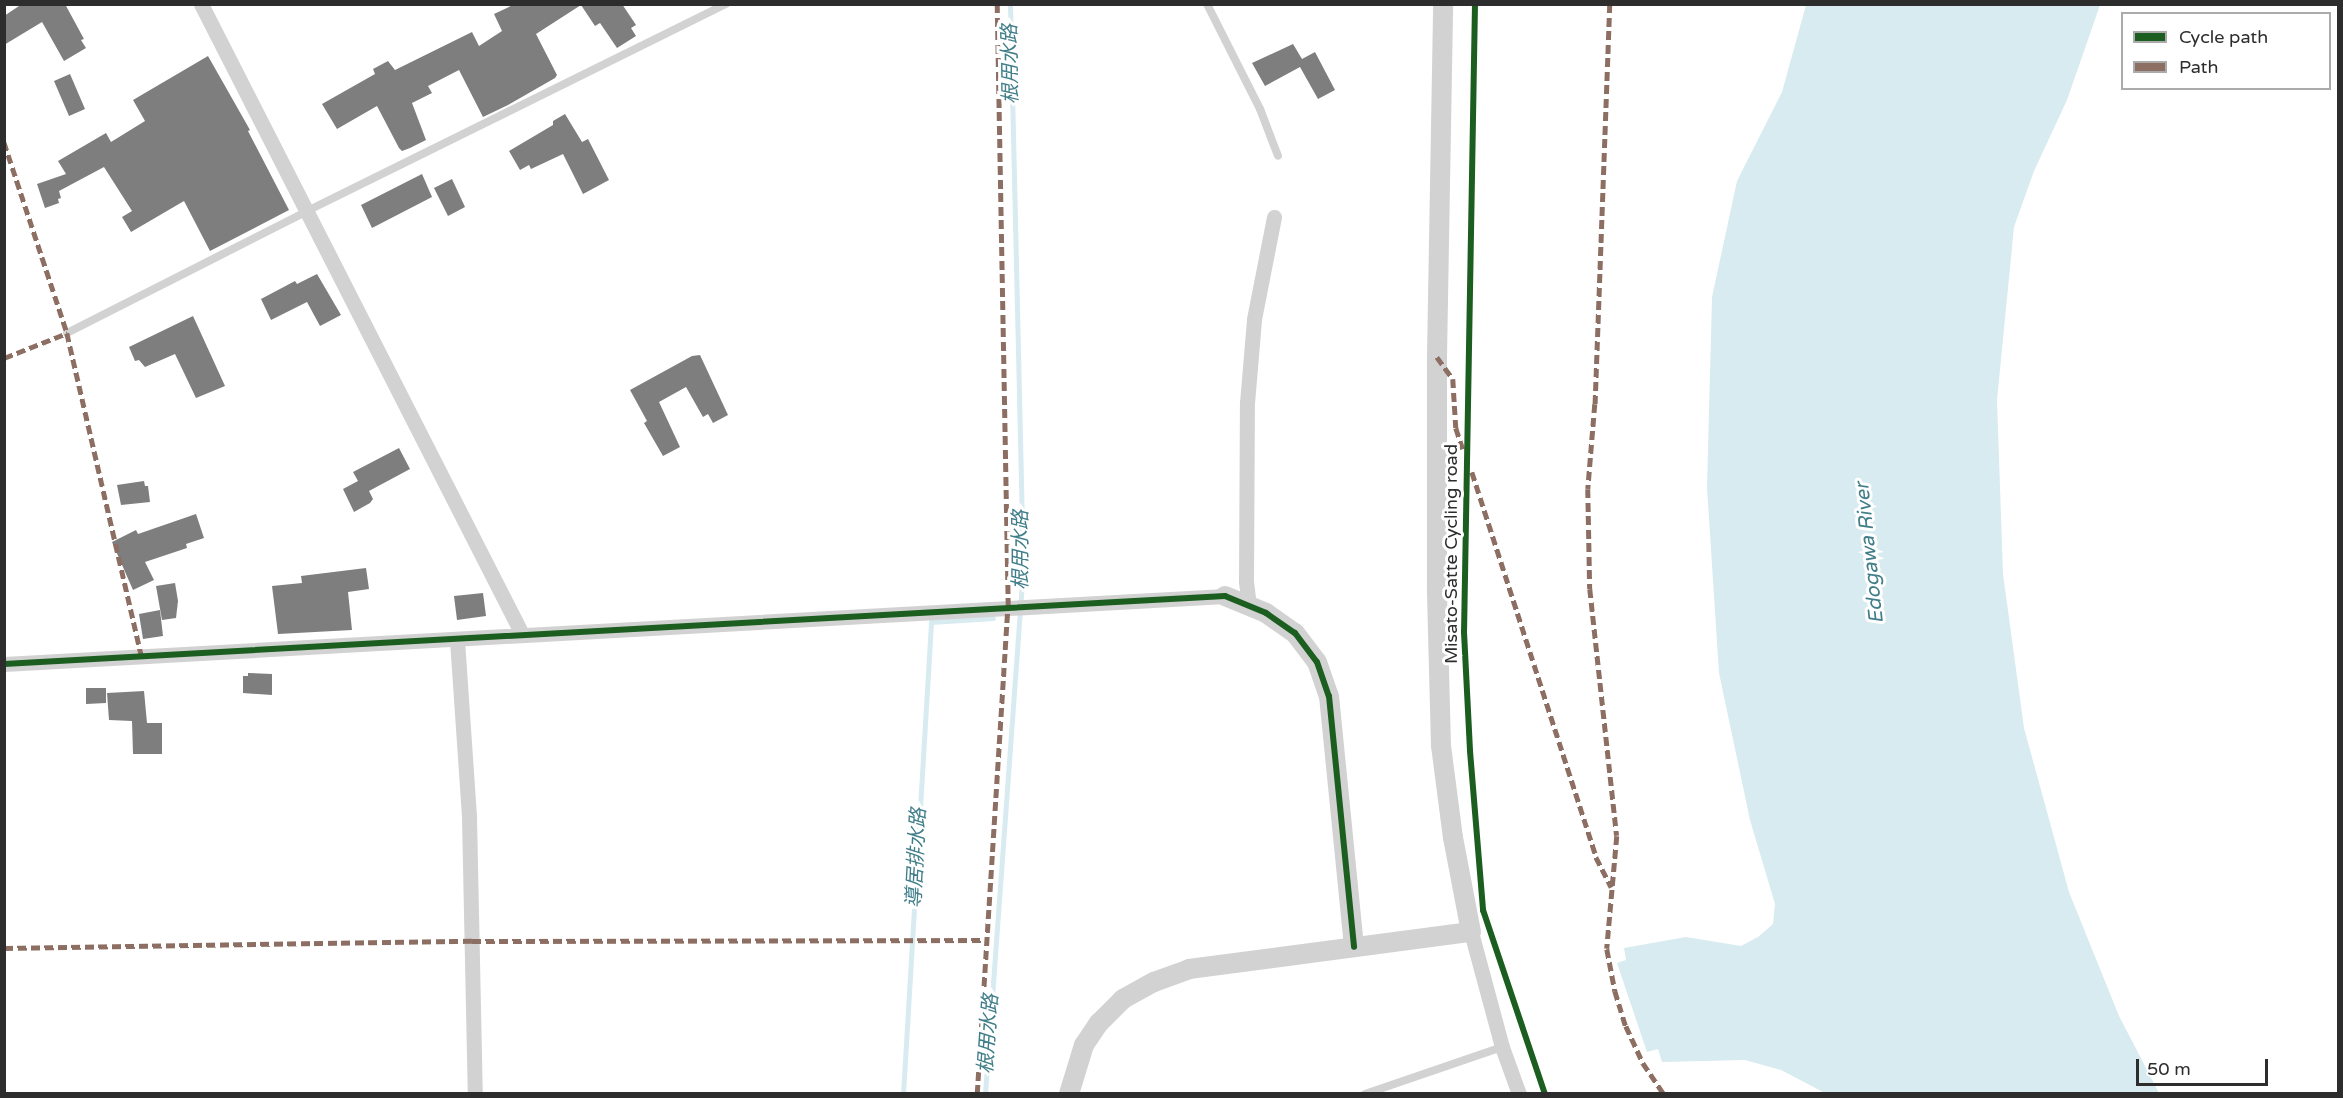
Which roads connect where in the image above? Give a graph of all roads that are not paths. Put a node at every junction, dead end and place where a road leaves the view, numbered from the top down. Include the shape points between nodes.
1 (201, 4) edge
2 (726, 4) edge
3 (1207, 4) edge
4 (1443, 4) edge
5 (1278, 156) dead end
6 (305, 212) junction
7 (1274, 218) dead end
8 (67, 333) dead end
9 (1225, 596) joint
10 (1249, 606) junction
11 (522, 634) junction
12 (457, 640) junction
13 (4, 664) edge
14 (1471, 932) junction
15 (1354, 947) junction
16 (1502, 1047) junction
17 (475, 1094) edge
18 (1069, 1094) edge
19 (1365, 1094) edge
20 (1519, 1094) edge

1 - 6 street
2 - 6 lane
3 - 5 lane via 1260,109
4 - 14 street via 1437,357 1441,746
6 - 8 lane
6 - 11 street
7 - 10 street via 1254,319 1247,403
9 - 10 street
9 - 11 street
10 - 15 street via 1295,633 1317,662 1329,696
11 - 12 street
12 - 13 street
12 - 17 street via 469,817
14 - 15 street
14 - 16 street
15 - 18 street via 1189,969 1154,982 1123,999 1099,1023 1084,1045
16 - 19 lane
16 - 20 street

